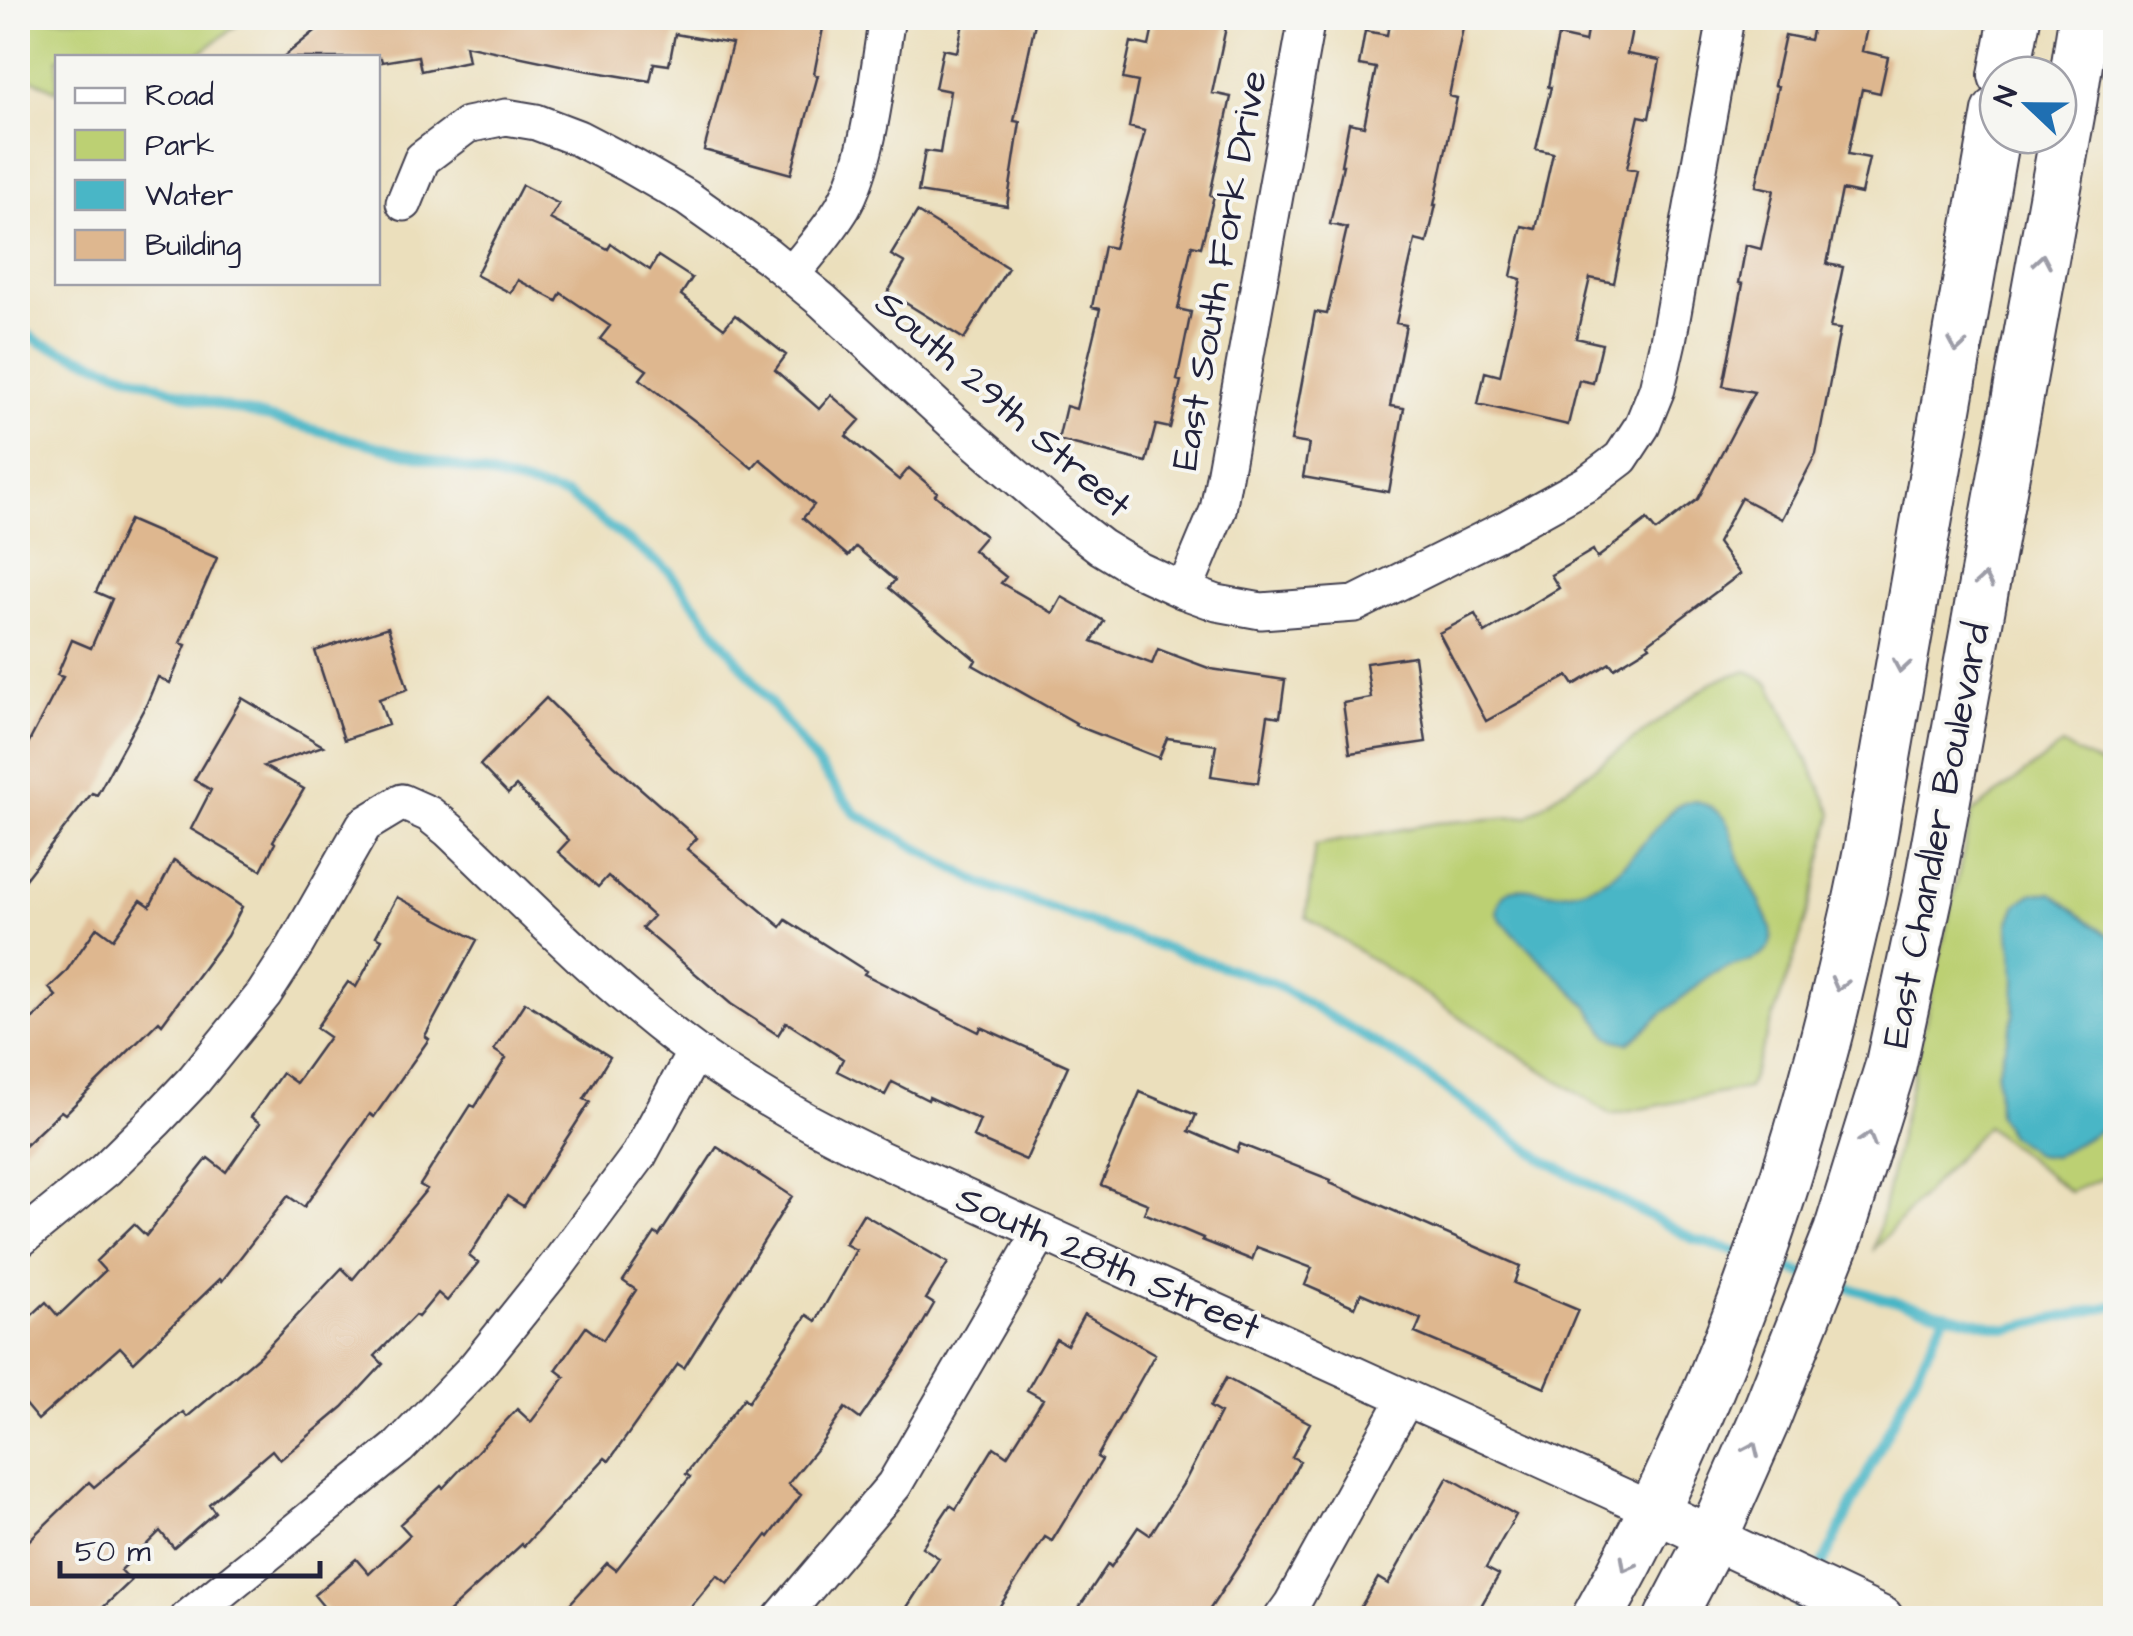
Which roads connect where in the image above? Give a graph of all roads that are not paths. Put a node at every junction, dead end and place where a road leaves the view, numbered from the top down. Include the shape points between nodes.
1 (887, 18) edge
2 (1306, 18) edge
3 (1726, 18) edge
4 (2014, 18) edge
5 (2084, 18) edge
6 (2008, 55) edge
7 (1990, 155) edge
8 (404, 203) dead end
9 (791, 275) junction
10 (1184, 591) junction
11 (696, 1052) junction
12 (1041, 1232) junction
13 (18, 1241) edge
14 (1406, 1398) junction
15 (1655, 1511) junction
16 (1712, 1538) junction
17 (1864, 1609) edge
18 (188, 1618) edge
19 (782, 1618) edge
20 (1282, 1618) edge
21 (1597, 1618) edge
22 (1670, 1618) edge

1 - 9 street via 858,171 844,204
2 - 10 street, East South Fork Drive via 1218,510
3 - 10 street, South 29th Street via 1657,390 1621,458 1507,528 1355,604 1261,611
4 - 6 main road
16 -> 5 main road, East Chandler Boulevard via 1839,1232 1890,1068 1928,893
7 -> 15 main road, East Chandler Boulevard via 1867,872 1779,1198 1748,1290
8 - 9 street, South 29th Street via 422,159 468,125 506,117 536,122 672,190
9 - 10 street, South 29th Street via 1070,523
11 - 12 street, South 28th Street via 801,1120
11 - 13 street, South 28th Street via 449,830 402,802 364,825 264,994 194,1080 105,1170
11 - 18 street via 638,1156 475,1368 398,1447
12 - 14 street, South 28th Street
12 - 19 street via 894,1486
14 - 15 street, South 28th Street
14 - 20 street
15 - 16 street, South 28th Street
15 -> 21 main road, East Chandler Boulevard
16 - 17 street, South 28th Street
16 - 22 main road, East Chandler Boulevard

